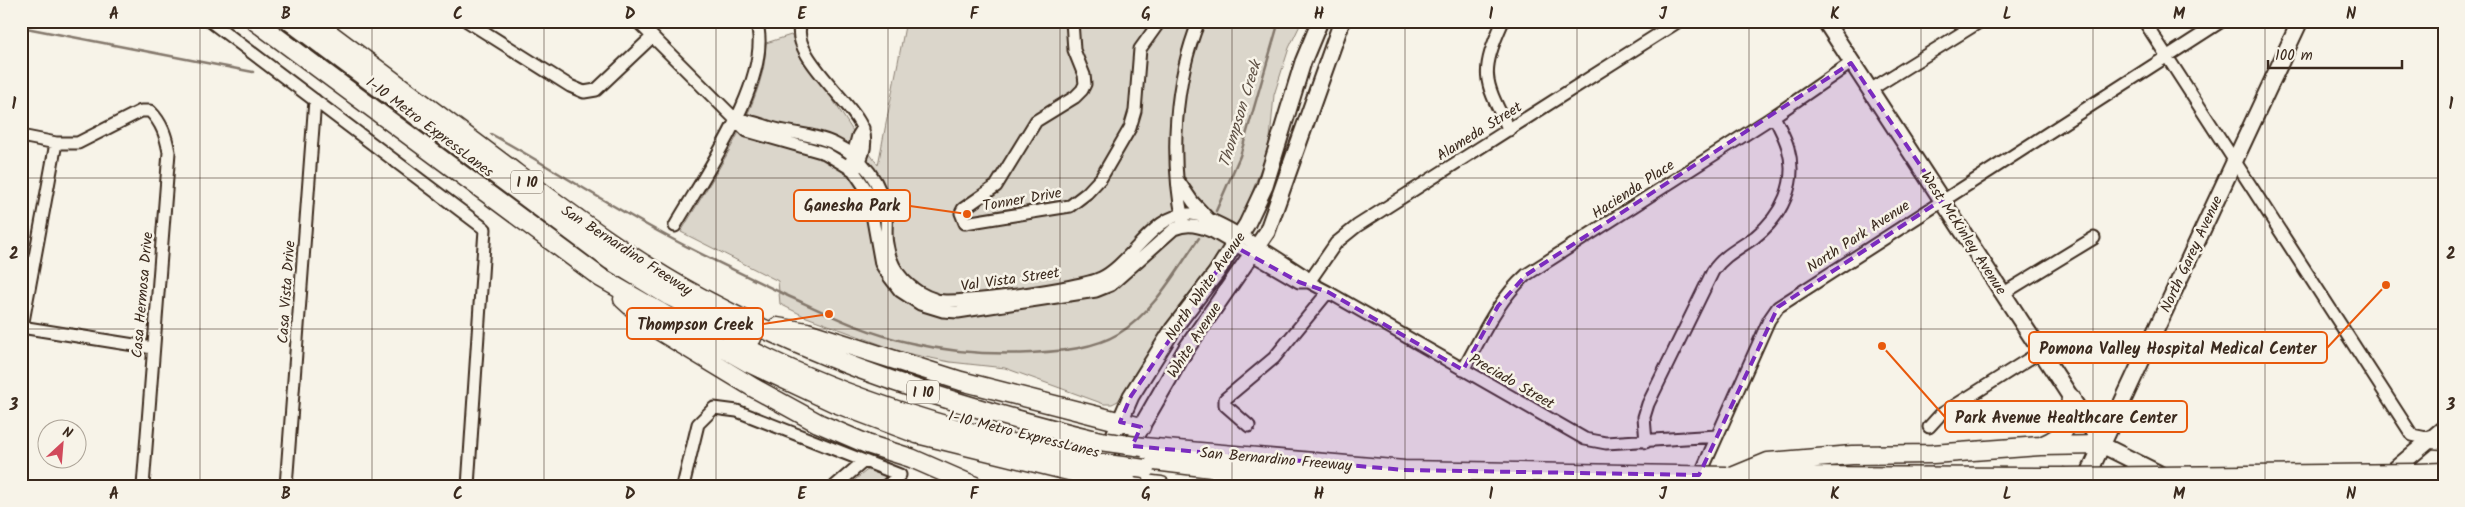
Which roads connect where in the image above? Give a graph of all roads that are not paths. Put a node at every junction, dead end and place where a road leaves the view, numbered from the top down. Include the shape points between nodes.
1 (210, 21) edge
2 (255, 21) edge
3 (271, 21) edge
4 (290, 21) edge
5 (313, 21) edge
6 (467, 21) edge
7 (637, 21) edge
8 (756, 21) edge
9 (802, 21) edge
10 (1072, 21) edge
11 (1160, 21) edge
12 (1199, 21) edge
13 (1320, 21) edge
14 (1342, 21) edge
15 (1503, 21) edge
16 (1680, 21) edge
17 (1825, 21) edge
18 (1981, 21) edge
19 (2144, 21) edge
20 (2222, 21) edge
21 (2300, 21) edge
22 (652, 37) junction
23 (2166, 56) junction
24 (1851, 63) junction
25 (1870, 90) junction
26 (316, 100) junction
27 (1774, 116) junction
28 (736, 120) junction
29 (1509, 130) junction
30 (21, 136) edge
31 (56, 143) junction
32 (2234, 163) junction
33 (854, 164) junction
34 (1177, 178) junction
35 (1943, 200) junction
36 (1183, 220) junction
37 (1209, 220) junction
38 (675, 226) dead end
39 (2094, 238) dead end
40 (1237, 241) junction
41 (1254, 251) junction
42 (601, 278) junction
43 (1309, 282) junction
44 (1328, 292) junction
45 (2004, 293) junction
46 (754, 324) junction
47 (21, 327) edge
48 (153, 348) junction
49 (2040, 352) junction
50 (1463, 370) junction
51 (2071, 398) junction
52 (1120, 422) junction
53 (1249, 426) dead end
54 (1141, 427) junction
55 (1929, 427) dead end
56 (2439, 435) edge
57 (1717, 436) junction
58 (1646, 442) junction
59 (2102, 445) junction
60 (2040, 446) junction
61 (1142, 458) junction
62 (864, 461) junction
63 (1093, 463) edge
64 (2444, 472) edge
65 (1730, 476) junction
66 (1977, 481) edge
67 (1120, 484) edge
68 (143, 486) edge
69 (286, 486) edge
70 (468, 486) edge
71 (683, 486) edge
72 (835, 486) edge
73 (886, 486) edge
74 (975, 486) edge
75 (1161, 486) edge
76 (1280, 486) edge
77 (1451, 486) edge
78 (1695, 486) edge
79 (2083, 486) edge
80 (2184, 486) edge
81 (2375, 486) edge

1 - 26 street
2 - 42 highway, San Bernardino Freeway / I 10
3 - 63 highway, I-10 Metro ExpressLanes via 574,248 670,308 744,348 888,408 993,440
4 - 63 highway, I-10 Metro ExpressLanes via 610,260 677,300 836,376
5 - 46 highway, San Bernardino Freeway / I 10 via 549,198 648,267 700,298
6 - 22 street via 584,92 596,90
7 - 22 street, Val Vista Street
8 - 28 street via 760,31 760,57 753,83
9 - 33 street via 801,42 808,56 863,128 858,136
10 - 11 street, Tonner Drive via 1074,50 1084,75 1082,90 1036,121 996,186 962,209 965,223 1070,206 1087,193 1101,178 1130,128 1136,111 1140,49
12 - 34 street via 1187,49 1180,91
13 - 40 main road, North White Avenue via 1303,62 1265,186
14 - 41 main road, North White Avenue via 1267,232
15 - 29 street via 1486,66 1488,87
16 - 29 street, Alameda Street
17 - 24 main road, West McKinley Avenue
18 - 25 street
19 - 23 street
20 - 23 street, North Park Avenue
21 - 32 main road, North Garey Avenue
22 - 28 street, Val Vista Street
23 - 32 street
23 - 35 street, North Park Avenue
24 - 25 main road, West McKinley Avenue
24 - 27 street, Hacienda Place
25 - 35 main road, West McKinley Avenue
26 - 69 street, Casa Vista Drive
26 - 70 street via 484,229
27 - 50 street, Hacienda Place via 1526,275 1498,306
27 - 58 street via 1790,157 1791,184 1786,197 1770,222 1713,270 1648,404 1644,417
28 - 33 street, Val Vista Street via 747,131
28 - 38 street
29 - 43 street, Alameda Street via 1357,226 1336,243
30 - 31 street
31 - 47 street
31 - 48 street, Casa Hermosa Drive via 78,143 134,113 150,111 166,135 169,152
32 - 56 street via 2412,435
32 - 59 main road, North Garey Avenue
33 - 36 street, Val Vista Street via 873,190 881,264 900,291 913,300 943,311 1018,304 1106,288
34 - 36 street
34 - 37 street
35 - 45 main road, West McKinley Avenue
35 - 57 street, North Park Avenue via 1778,307
36 - 37 street via 1192,214
36 - 40 street
37 - 40 street
39 - 45 street
40 - 41 street, Preciado Street
40 - 52 main road, North White Avenue via 1173,329 1131,396
41 - 43 street, Preciado Street via 1299,282
41 - 54 main road, White Avenue via 1186,349
42 - 63 highway, San Bernardino Freeway / I 10 via 747,362 835,403 917,434
42 - 74 highway via 655,328 754,388 858,441 911,458
43 - 44 street, Preciado Street
44 - 50 street, Preciado Street
44 - 53 street via 1274,358 1224,399 1225,405
45 - 49 main road, West McKinley Avenue
46 - 52 highway via 807,332 961,381
46 - 63 highway, San Bernardino Freeway / I 10 via 854,368 1007,418
47 - 48 street
48 - 68 street, Casa Hermosa Drive
49 - 51 main road, West McKinley Avenue
49 - 55 street via 1940,416
50 - 58 street, Preciado Street via 1585,440 1606,444
51 - 59 main road, West McKinley Avenue
51 - 60 highway via 2070,415 2062,434
52 - 54 highway
52 - 63 main road, North White Avenue
54 - 67 main road, White Avenue
56 - 81 main road
57 - 58 street, Preciado Street
57 - 78 street, North Park Avenue
59 - 60 highway
59 - 79 main road, North Garey Avenue
59 - 80 main road
60 - 65 highway via 1768,462
61 - 63 highway, San Bernardino Freeway / I 10, bridge
61 - 65 highway, San Bernardino Freeway / I 10, bridge via 1404,470
61 - 76 highway via 1185,476
61 - 77 highway via 1252,473
62 - 71 street via 737,411 714,408 698,424
62 - 72 street
62 - 73 street via 900,475
63 - 67 highway, San Bernardino Freeway / I 10, bridge
64 - 66 highway, San Bernardino Freeway / I 10, bridge
65 - 66 highway, San Bernardino Freeway / I 10
67 - 75 highway, San Bernardino Freeway / I 10

